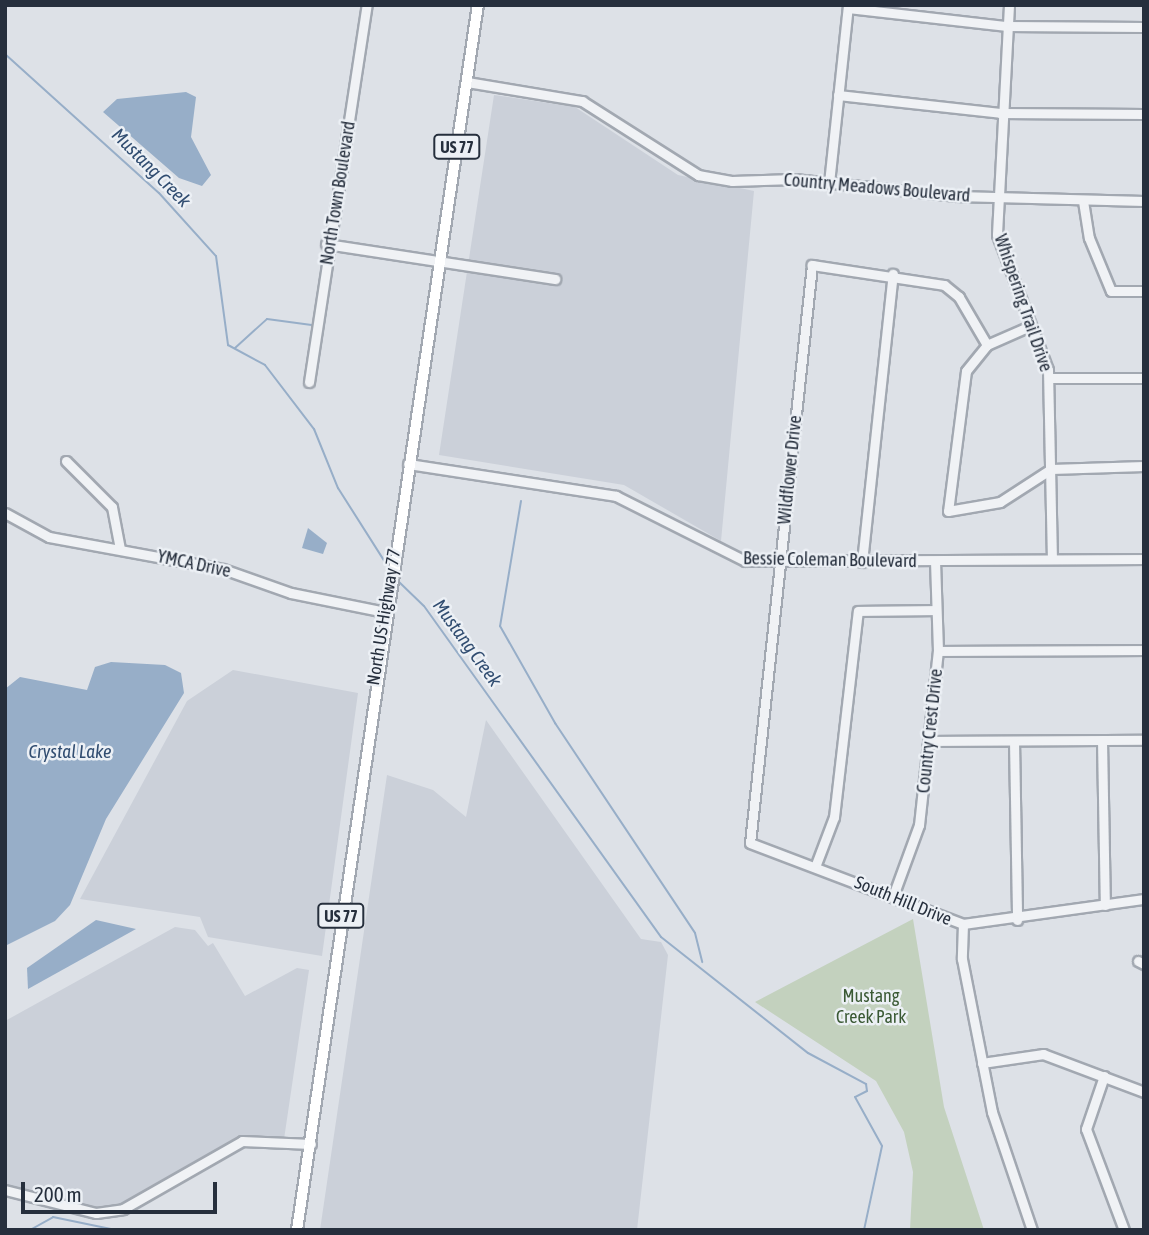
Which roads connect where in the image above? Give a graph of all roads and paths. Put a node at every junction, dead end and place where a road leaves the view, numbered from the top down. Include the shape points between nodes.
1 (367, 5) edge
2 (478, 5) edge
3 (1009, 5) edge
4 (848, 7) edge
5 (1007, 26) junction
6 (1144, 27) edge
7 (467, 82) junction
8 (838, 95) junction
9 (1000, 113) junction
10 (1144, 114) edge
11 (829, 183) junction
12 (996, 196) junction
13 (1083, 201) junction
14 (1144, 201) edge
15 (328, 245) junction
16 (438, 262) junction
17 (892, 274) junction
18 (555, 279) dead end
19 (1144, 291) edge
20 (1030, 326) junction
21 (987, 345) junction
22 (1049, 378) junction
23 (1144, 378) edge
24 (309, 382) dead end
25 (66, 461) dead end
26 (408, 464) junction
27 (1144, 466) edge
28 (1051, 469) junction
29 (5, 513) edge
30 (120, 549) junction
31 (1052, 559) junction
32 (1144, 559) edge
33 (935, 561) junction
34 (780, 562) junction
35 (862, 562) junction
36 (386, 608) junction
37 (936, 610) junction
38 (1144, 650) edge
39 (938, 651) junction
40 (1102, 740) junction
41 (1144, 740) edge
42 (929, 741) junction
43 (1014, 741) junction
44 (750, 843) joint
45 (815, 867) junction
46 (893, 897) junction
47 (1144, 899) edge
48 (1105, 905) junction
49 (1017, 920) junction
50 (963, 924) junction
51 (982, 1063) junction
52 (1104, 1076) junction
53 (1144, 1091) edge
54 (311, 1144) junction
55 (5, 1190) edge
56 (297, 1230) edge
57 (1032, 1230) edge
58 (1124, 1230) edge

1 - 15 street, North Town Boulevard
2 - 7 main road, North US Highway 77 / US 77
3 - 5 street, Whispering Trail Drive
4 - 5 street
4 - 8 street
5 - 6 street
5 - 9 street, Whispering Trail Drive
7 - 11 street, Country Meadows Boulevard via 582,101 698,175
7 - 16 main road, North US Highway 77 / US 77
8 - 9 street
8 - 11 street
9 - 10 street
9 - 12 street, Whispering Trail Drive
11 - 12 street, Country Meadows Boulevard
12 - 13 street, Country Meadows Boulevard
12 - 20 street, Whispering Trail Drive via 999,247
13 - 14 street, Country Meadows Boulevard
13 - 19 street via 1089,238 1111,291
15 - 16 street
15 - 24 street, North Town Boulevard
16 - 18 street
16 - 26 main road, North US Highway 77 / US 77
17 - 21 street via 944,285 959,297
17 - 34 street, Wildflower Drive via 812,265
17 - 35 street
20 - 21 street
20 - 22 street, Whispering Trail Drive
21 - 28 street via 966,371 948,511 1000,502
22 - 23 street
22 - 28 street, Whispering Trail Drive
25 - 30 street via 112,507
26 - 34 street, Bessie Coleman Boulevard via 616,496 726,556
26 - 36 main road, North US Highway 77 / US 77
27 - 28 street
28 - 31 street, Whispering Trail Drive
29 - 30 street, YMCA Drive via 49,537
30 - 36 street, YMCA Drive
31 - 32 street, Bessie Coleman Boulevard
31 - 33 street, Bessie Coleman Boulevard
33 - 35 street, Bessie Coleman Boulevard
33 - 37 street, Country Crest Drive
34 - 35 street, Bessie Coleman Boulevard
34 - 44 street, Wildflower Drive
36 - 54 main road, North US Highway 77 / US 77
37 - 39 street, Country Crest Drive
37 - 45 street via 858,611 834,817
38 - 39 street
39 - 42 street, Country Crest Drive
40 - 41 street
40 - 43 street
40 - 48 street
42 - 43 street
42 - 46 street, Country Crest Drive via 919,825
43 - 49 street
44 - 45 street, South Hill Drive
45 - 46 street, South Hill Drive
46 - 50 street, South Hill Drive
47 - 48 street, South Hill Drive
48 - 49 street, South Hill Drive
49 - 50 street, South Hill Drive
50 - 51 street via 962,959
51 - 52 street via 1043,1054
51 - 57 street via 999,1138
52 - 53 street
52 - 58 street via 1086,1129
54 - 55 street via 242,1141 123,1209 96,1213
54 - 56 main road, North US Highway 77 / US 77

